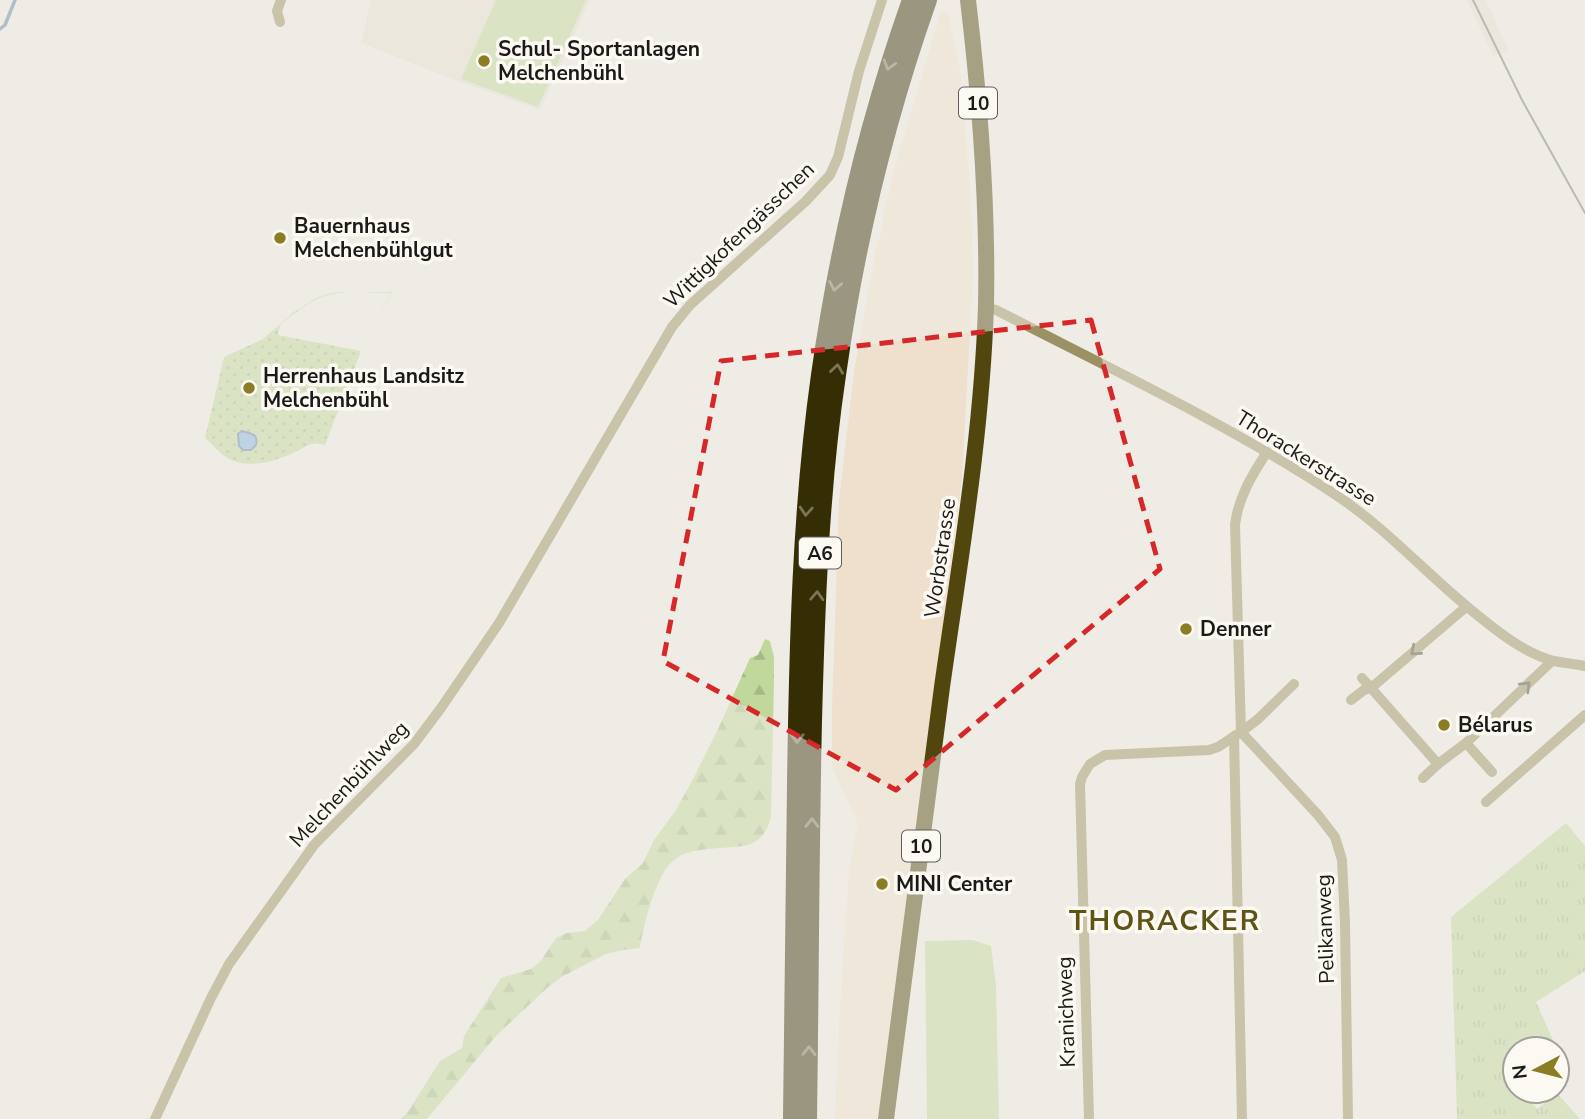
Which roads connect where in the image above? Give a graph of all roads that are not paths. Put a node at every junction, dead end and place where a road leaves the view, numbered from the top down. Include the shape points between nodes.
1 (281, 0) edge
2 (882, 0) edge
3 (911, 0) edge
4 (928, 0) edge
5 (968, 0) edge
6 (280, 22) dead end
7 (985, 307) junction
8 (1267, 452) junction
9 (519, 589) joint
10 (1466, 607) junction
11 (1552, 661) junction
12 (1585, 666) edge
13 (1362, 678) dead end
14 (1294, 684) dead end
15 (1371, 688) junction
16 (1351, 700) dead end
17 (1585, 715) edge
18 (1238, 734) junction
19 (1466, 743) junction
20 (1438, 764) junction
21 (1492, 772) dead end
22 (1423, 778) dead end
23 (1486, 802) dead end
24 (155, 1119) edge
25 (792, 1119) edge
26 (808, 1119) edge
27 (886, 1119) edge
28 (1089, 1119) edge
29 (1242, 1119) edge
30 (1349, 1119) edge

1 - 6 street
2 - 9 street, Wittigkofengässchen via 830,174 807,201 678,320
3 -> 25 highway, A6 via 877,103 851,205 816,411 799,652
26 -> 4 highway, A6 via 814,674 828,446 864,220 890,118
5 - 7 main road, Worbstrasse / 10 via 981,148
7 - 8 street, Thorackerstrasse via 1164,395
7 - 27 main road, Worbstrasse / 10 via 976,449
8 - 10 street, Thorackerstrasse via 1359,511
8 - 18 street via 1244,491 1236,516
9 - 24 street, Melchenbühlweg via 414,744 314,845 229,964
10 - 11 street, Thorackerstrasse via 1510,641
10 -> 15 street
11 - 12 street, Thorackerstrasse
19 -> 11 street
13 - 15 street
14 - 18 street, Kranichweg
15 - 16 street
15 - 20 street
17 - 23 street
18 - 28 street, Kranichweg via 1209,750 1105,755 1090,764 1082,777
18 - 29 street via 1234,810
18 - 30 street, Pelikanweg via 1318,816 1335,837 1342,859
19 - 20 street
19 - 21 street
20 - 22 street

